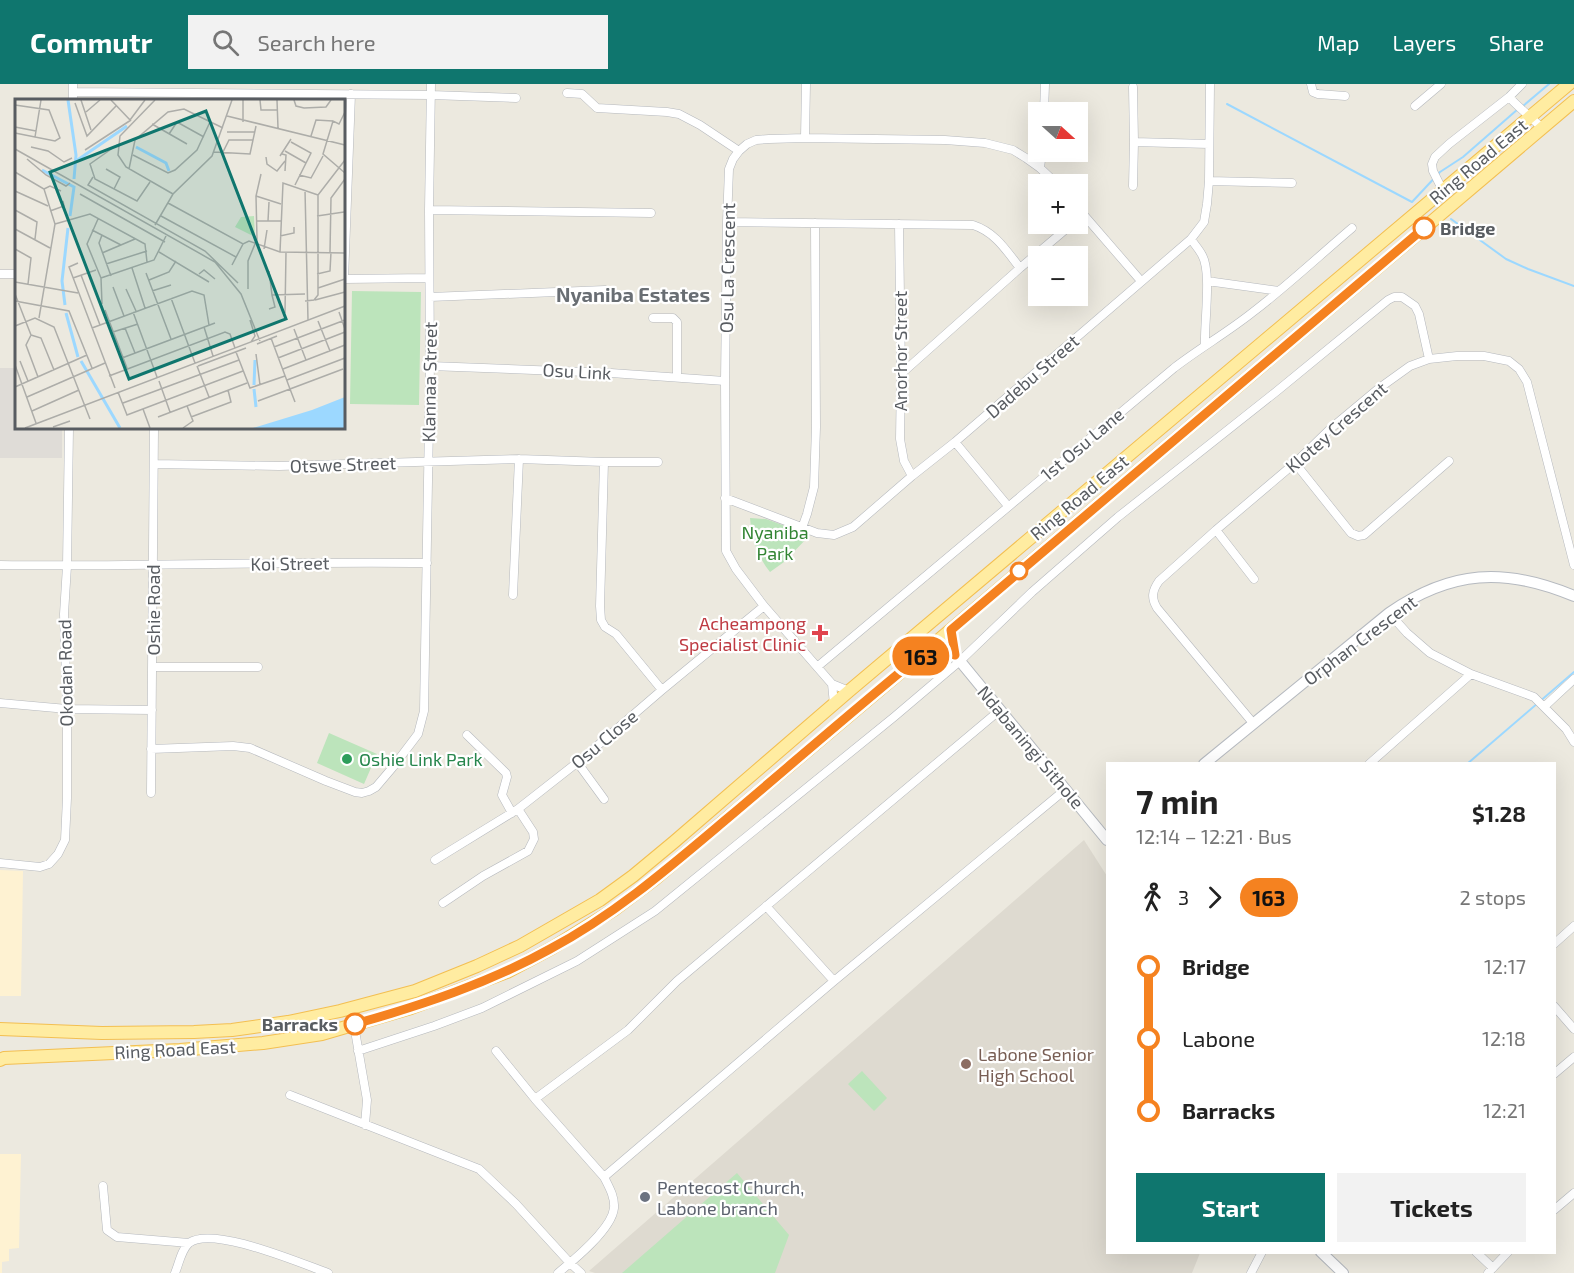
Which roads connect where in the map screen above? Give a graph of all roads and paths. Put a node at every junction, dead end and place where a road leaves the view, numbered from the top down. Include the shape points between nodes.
1 (431, 84) edge
2 (806, 84) edge
3 (1045, 84) edge
4 (1210, 84) edge
5 (1311, 84) edge
6 (1441, 84) edge
7 (1522, 84) edge
8 (1569, 84) edge
9 (1133, 87) dead end
10 (73, 92) edge
11 (567, 93) dead end
12 (351, 94) junction
13 (431, 95) junction
14 (157, 96) edge
15 (1345, 96) dead end
16 (1509, 97) junction
17 (516, 98) dead end
18 (1574, 101) edge
19 (1044, 102) edge
20 (1415, 106) dead end
21 (1523, 111) junction
22 (1542, 128) junction
23 (805, 138) junction
24 (1134, 142) junction
25 (1209, 144) junction
26 (739, 151) junction
27 (1041, 162) edge
28 (1040, 168) junction
29 (1046, 174) edge
30 (1209, 181) junction
31 (1292, 183) dead end
32 (1440, 185) junction
33 (1133, 186) dead end
34 (346, 187) edge
35 (429, 210) junction
36 (651, 213) dead end
37 (727, 222) junction
38 (815, 223) junction
39 (899, 224) junction
40 (1088, 225) edge
41 (1352, 228) dead end
42 (345, 233) edge
43 (1060, 234) edge
44 (1191, 239) junction
45 (1020, 268) junction
46 (345, 279) edge
47 (429, 279) junction
48 (1142, 281) junction
49 (1207, 281) junction
50 (605, 290) dead end
51 (1279, 291) junction
52 (430, 297) junction
53 (1314, 298) junction
54 (1325, 311) junction
55 (653, 318) dead end
56 (1204, 345) junction
57 (1429, 359) junction
58 (430, 366) junction
59 (901, 374) junction
60 (677, 377) junction
61 (725, 381) junction
62 (69, 429) edge
63 (154, 429) edge
64 (955, 442) junction
65 (519, 459) junction
66 (1449, 461) dead end
67 (428, 462) junction
68 (604, 462) junction
69 (658, 462) dead end
70 (1295, 463) junction
71 (154, 464) junction
72 (912, 476) junction
73 (725, 498) junction
74 (1008, 506) junction
75 (802, 528) junction
76 (1216, 530) junction
77 (427, 563) junction
78 (1574, 564) edge
79 (0, 565) edge
80 (67, 566) junction
81 (153, 566) junction
82 (1254, 579) dead end
83 (513, 595) dead end
84 (1574, 596) edge
85 (764, 606) junction
86 (1389, 613) junction
87 (951, 630) junction
88 (921, 655) junction
89 (958, 658) junction
90 (153, 667) junction
91 (258, 667) dead end
92 (817, 667) junction
93 (1471, 674) junction
94 (1574, 679) edge
95 (832, 684) junction
96 (662, 690) junction
97 (849, 691) junction
98 (0, 703) edge
99 (834, 704) junction
100 (1545, 706) junction
101 (67, 709) junction
102 (152, 710) junction
103 (1000, 710) junction
104 (1253, 723) junction
105 (466, 735) dead end
106 (1574, 742) edge
107 (151, 749) junction
108 (577, 762) junction
109 (1206, 762) edge
110 (1372, 762) edge
111 (1066, 789) junction
112 (151, 793) dead end
113 (604, 799) dead end
114 (515, 811) junction
115 (1106, 839) edge
116 (435, 860) dead end
117 (0, 863) edge
118 (443, 903) dead end
119 (766, 906) junction
120 (1574, 927) edge
121 (1556, 942) edge
122 (477, 966) junction
123 (484, 980) junction
124 (834, 981) junction
125 (1556, 1008) edge
126 (354, 1025) junction
127 (1574, 1029) edge
128 (1, 1031) edge
129 (358, 1051) junction
130 (496, 1051) dead end
131 (1, 1057) edge
132 (1574, 1057) edge
133 (1556, 1072) edge
134 (290, 1095) dead end
135 (535, 1099) junction
136 (365, 1125) junction
137 (604, 1177) junction
138 (103, 1186) dead end
139 (1574, 1193) edge
140 (1556, 1208) edge
141 (189, 1243) junction
142 (1261, 1254) edge
143 (1323, 1254) edge
144 (1478, 1254) edge
145 (1506, 1254) edge
146 (570, 1263) junction
147 (1490, 1270) edge
148 (176, 1273) edge
149 (328, 1273) edge
150 (558, 1273) edge
151 (581, 1273) edge
152 (1252, 1273) edge
153 (1343, 1273) edge

1 - 13 street, Klannaa Street
2 - 23 street
3 - 19 street
4 - 25 street, Dadebu Street
5 - 15 street via 1318,94
6 - 20 street
7 - 16 street
8 - 21 main road, Ring Road East
9 - 24 street
10 - 14 street
11 - 26 street via 582,94 597,108 679,114
12 - 13 street
12 - 14 street
12 - 34 street
13 - 17 street
13 - 35 street, Klannaa Street
16 - 21 street
16 - 32 street via 1435,157 1433,171
18 - 22 main road, Ring Road East
21 - 22 street
21 - 32 main road, Ring Road East
22 - 54 main road, Ring Road East
23 - 26 street via 756,140
23 - 28 street via 985,143 1013,150
24 - 25 street
24 - 33 street
25 - 30 street, Dadebu Street
26 - 37 street, Osu La Crescent via 729,169
27 - 28 street
28 - 29 street
30 - 31 street
30 - 44 street, Dadebu Street via 1204,222
32 - 53 main road, Ring Road East
34 - 42 street
35 - 36 street
35 - 47 street, Klannaa Street
37 - 38 street
37 - 61 street, Osu La Crescent
38 - 39 street
38 - 75 street via 814,487
39 - 45 street via 981,227 1000,242
39 - 59 street, Anorhor Street
40 - 48 street
41 - 51 street, 1st Osu Lane
43 - 45 street
44 - 48 street, Dadebu Street
44 - 49 street via 1206,265
45 - 59 street
46 - 47 street
47 - 52 street, Klannaa Street
48 - 64 street, Dadebu Street
49 - 51 street
49 - 56 street
50 - 52 street
51 - 56 street, 1st Osu Lane
52 - 58 street, Klannaa Street
53 - 54 main road
53 - 97 main road, Ring Road East
54 - 87 main road, Ring Road East
55 - 60 street via 673,318 677,322
56 - 74 street, 1st Osu Lane
57 - 70 street, Klotey Crescent via 1410,366 1378,388
57 - 78 street, Klotey Crescent via 1484,356 1509,361 1519,369 1527,382
57 - 89 street via 1415,306 1401,297 1388,300 1118,517
58 - 60 street, Osu Link
58 - 67 street, Klannaa Street
59 - 72 street, Anorhor Street via 900,439
60 - 61 street, Osu Link
61 - 73 street, Osu La Crescent
62 - 80 street, Okodan Road
63 - 71 street, Oshie Road
64 - 72 street, Dadebu Street
64 - 74 street
65 - 67 street, Otswe Street
65 - 68 street, Otswe Street
65 - 83 street
66 - 70 street via 1364,535 1358,536 1351,534
67 - 71 street, Otswe Street
67 - 77 street, Klannaa Street
68 - 69 street, Otswe Street
68 - 96 street via 601,620
70 - 76 street, Klotey Crescent
71 - 81 street, Oshie Road
72 - 75 street, Dadebu Street via 853,527 834,535
73 - 75 street, Dadebu Street
73 - 85 street, Osu La Crescent via 726,550
74 - 92 street, 1st Osu Lane
76 - 82 street
76 - 104 street, Klotey Crescent via 1159,582 1153,601
77 - 81 street, Koi Street
77 - 107 street, Klannaa Street via 424,711 418,734 369,791 349,790 250,748
79 - 80 street, Koi Street
80 - 81 street, Koi Street
80 - 101 street, Okodan Road
81 - 90 street, Oshie Road
84 - 86 street, Orphan Crescent via 1536,582 1482,577 1429,590
85 - 92 street, Osu La Crescent
85 - 96 street, Osu Close
86 - 93 street via 1430,652
86 - 104 street, Orphan Crescent
87 - 88 main road, Ring Road East
87 - 89 street
88 - 89 street via 946,651
88 - 123 main road, Ring Road East via 615,909 552,948
89 - 103 street, Ndabaningi Sithole
89 - 129 street via 894,717 655,911 577,960 482,1008
90 - 91 street
90 - 102 street, Oshie Road
92 - 95 street, Osu La Crescent
93 - 100 street via 1534,697
93 - 110 street
94 - 100 street
95 - 97 street, Osu La Crescent
95 - 99 street
96 - 108 street, Osu Close
97 - 99 main road, Ring Road East
98 - 101 street
99 - 122 main road, Ring Road East via 616,889 538,936
100 - 106 street
101 - 102 street
101 - 117 street, Okodan Road via 65,840 49,864 39,867
102 - 107 street, Oshie Road
103 - 111 street, Ndabaningi Sithole
103 - 119 street
104 - 109 street, Orphan Crescent
105 - 114 street via 506,773 502,795
107 - 112 street, Oshie Road
108 - 113 street
108 - 114 street, Osu Close
111 - 115 street, Ndabaningi Sithole
111 - 124 street
114 - 116 street, Osu Close
114 - 118 street via 533,832 528,851
119 - 124 street
119 - 135 street via 677,981 628,1030
120 - 121 street
122 - 123 main road
122 - 128 main road, Ring Road East via 396,997 288,1022 232,1030
123 - 126 main road, Ring Road East
124 - 137 street
125 - 127 street
126 - 129 street
126 - 131 main road, Ring Road East via 270,1043
129 - 136 street via 367,1100
130 - 135 street
132 - 133 street
134 - 136 street
135 - 137 street
136 - 146 street via 479,1169
137 - 146 street via 614,1200 609,1224
138 - 141 street via 106,1230 117,1237
139 - 140 street
141 - 148 street
141 - 149 street via 218,1238
142 - 152 street
143 - 153 street
144 - 147 street
145 - 147 street
146 - 150 street
146 - 151 street

